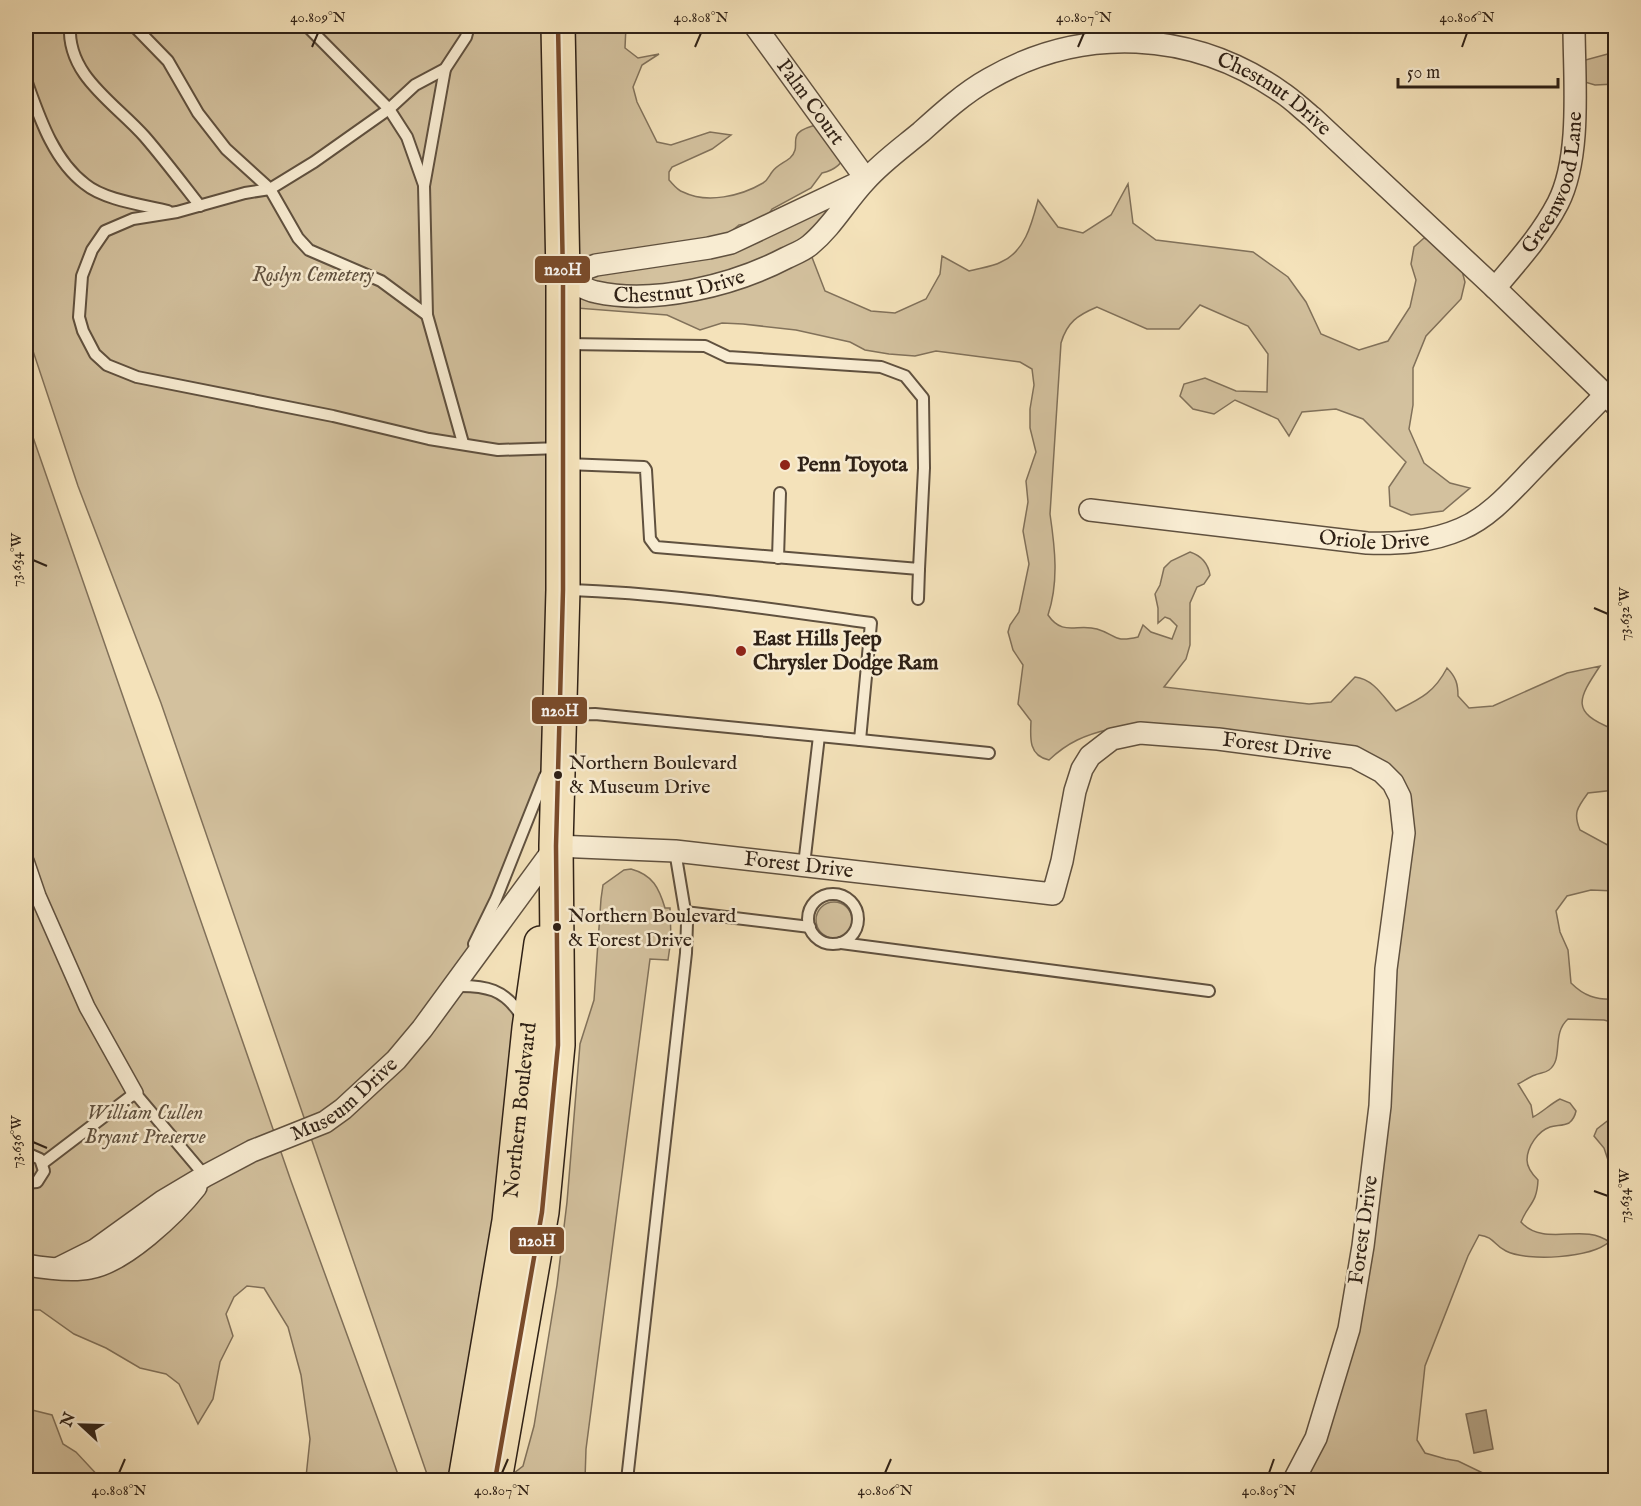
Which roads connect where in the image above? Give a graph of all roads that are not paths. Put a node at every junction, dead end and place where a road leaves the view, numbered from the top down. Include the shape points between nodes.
1 (70, 26) edge
2 (134, 26) edge
3 (307, 26) edge
4 (469, 26) edge
5 (558, 26) edge
6 (755, 26) edge
7 (1574, 26) edge
8 (445, 69) junction
9 (26, 80) edge
10 (388, 109) junction
11 (866, 179) junction
12 (424, 186) junction
13 (270, 189) junction
14 (200, 206) junction
15 (177, 212) junction
16 (563, 277) junction
17 (1495, 288) junction
18 (427, 315) junction
19 (563, 344) junction
20 (1610, 400) edge
21 (463, 443) junction
22 (562, 456) junction
23 (780, 493) dead end
24 (1090, 510) dead end
25 (778, 558) junction
26 (919, 569) junction
27 (562, 590) junction
28 (918, 599) dead end
29 (559, 729) junction
30 (819, 736) junction
31 (860, 740) junction
32 (989, 753) dead end
33 (556, 846) junction
34 (675, 851) junction
35 (26, 861) edge
36 (804, 866) junction
37 (840, 870) junction
38 (837, 893) junction
39 (685, 912) junction
40 (810, 927) junction
41 (842, 942) junction
42 (453, 986) junction
43 (1209, 991) dead end
44 (529, 1028) junction
45 (135, 1093) junction
46 (26, 1156) edge
47 (43, 1163) junction
48 (206, 1176) junction
49 (26, 1183) edge
50 (26, 1265) edge
51 (465, 1480) edge
52 (495, 1480) edge
53 (627, 1480) edge
54 (1294, 1480) edge

1 - 14 lane via 74,59 87,79 144,136
2 - 13 lane via 168,61 198,113 226,149
3 - 10 lane
4 - 8 lane
5 - 16 main road, Northern Boulevard
6 - 11 street, Palm Court
7 - 17 street, Greenwood Lane via 1575,113 1566,182 1546,223
8 - 10 lane via 415,85
8 - 12 lane
9 - 15 lane via 53,145 68,169 86,186 122,201
10 - 12 lane via 407,137
10 - 13 lane
11 - 16 street, Chestnut Drive via 731,243 596,265
11 - 16 street, Chestnut Drive via 834,222 808,247 725,282 630,295 595,292
11 - 17 street, Chestnut Drive via 958,99 1017,64 1077,45 1136,40 1169,45 1222,60 1281,92
12 - 18 lane
13 - 14 lane
13 - 18 lane via 309,250 381,281
14 - 15 lane
15 - 21 lane via 133,219 105,231 92,250 82,276 79,317 94,354 107,365 137,377
16 - 19 main road, Northern Boulevard
17 - 20 street, Chestnut Drive
18 - 21 lane
19 - 22 main road, Northern Boulevard
19 - 26 lane via 705,346 728,357 881,367 905,375 923,398
20 - 24 street, Oriole Drive via 1483,516 1463,528 1419,542 1367,543
21 - 22 lane
22 - 25 lane via 644,467 650,539 656,547
22 - 27 main road, Northern Boulevard
23 - 25 lane
25 - 26 lane
26 - 28 lane
27 - 29 main road, Northern Boulevard
27 - 31 lane via 649,594 872,623
29 - 30 lane via 595,714
29 - 33 main road, Northern Boulevard
29 - 42 lane via 496,899
30 - 31 lane
30 - 36 lane
31 - 32 lane
33 - 34 street, Forest Drive
33 - 42 street, Museum Drive
33 - 44 main road, Northern Boulevard
33 - 52 main road, Northern Boulevard via 558,1044 551,1126 542,1212
34 - 36 street, Forest Drive
34 - 39 lane
35 - 45 street via 87,1007
36 - 37 street, Forest Drive
37 - 38 lane
37 - 54 street, Forest Drive via 1053,894 1082,769 1090,756 1112,739 1140,733 1354,757 1382,772 1393,783 1401,804 1404,833 1386,969 1380,1106 1363,1246 1349,1329 1316,1438
38 - 40 lane via 814,903
38 - 41 lane via 852,901 858,916 855,932
39 - 40 lane
39 - 53 lane via 686,953
40 - 41 lane via 822,941
41 - 43 lane
42 - 44 lane via 487,987 498,992 518,1009
42 - 48 street, Museum Drive via 396,1060 334,1116 252,1151
44 - 51 main road, Northern Boulevard via 509,1221
45 - 47 lane
45 - 48 lane
46 - 47 lane via 36,1156
47 - 49 lane via 40,1180
48 - 50 street, Museum Drive via 163,1201 95,1250 59,1268

